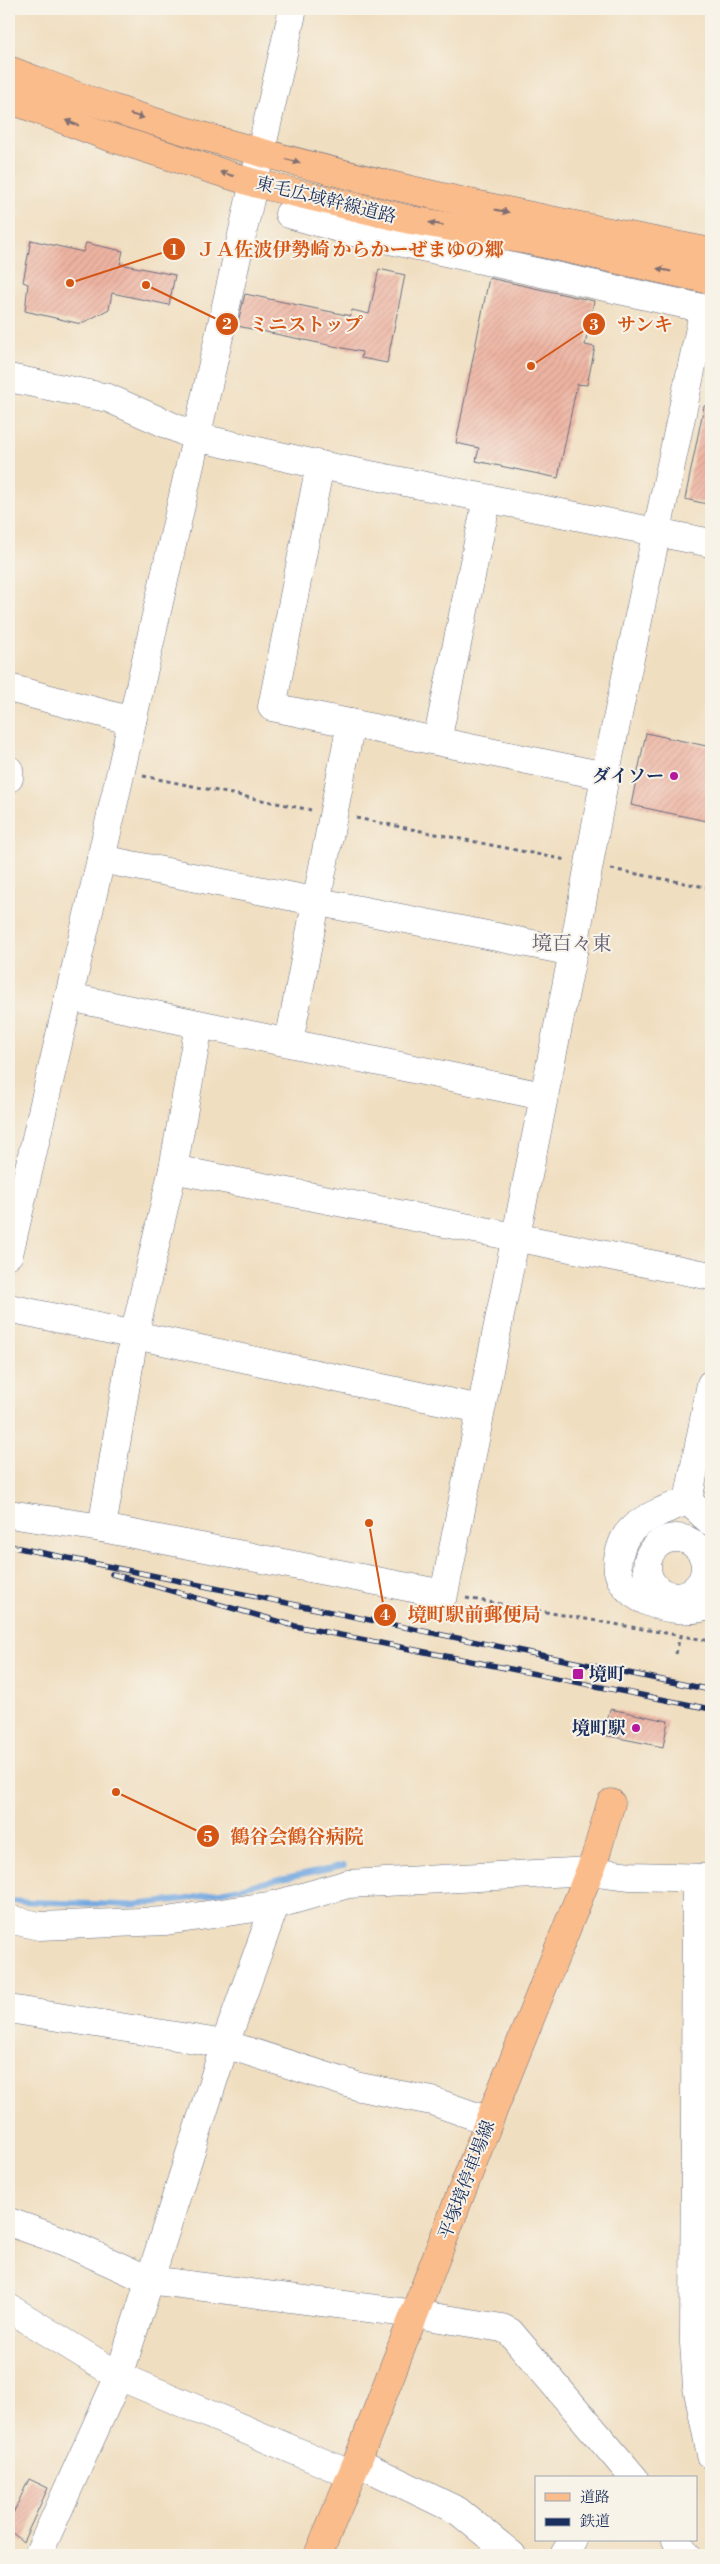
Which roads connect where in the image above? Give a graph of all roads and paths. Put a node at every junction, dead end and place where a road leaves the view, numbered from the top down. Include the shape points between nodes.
1 (293, 9) edge
2 (9, 70) edge
3 (9, 99) edge
4 (261, 152) junction
5 (254, 183) junction
6 (289, 214) dead end
7 (532, 241) junction
8 (711, 252) edge
9 (551, 277) junction
10 (711, 280) edge
11 (708, 310) edge
12 (9, 378) edge
13 (196, 437) junction
14 (320, 465) junction
15 (487, 499) junction
16 (658, 532) junction
17 (711, 543) edge
18 (9, 688) edge
19 (132, 721) junction
20 (351, 723) junction
21 (437, 741) junction
22 (9, 770) edge
23 (121, 772) junction
24 (606, 776) junction
25 (9, 778) edge
26 (334, 814) junction
27 (101, 859) junction
28 (589, 864) junction
29 (711, 888) edge
30 (317, 901) junction
31 (573, 952) junction
32 (69, 997) junction
33 (199, 1025) junction
34 (289, 1042) junction
35 (543, 1096) junction
36 (173, 1169) junction
37 (516, 1238) junction
38 (9, 1254) edge
39 (711, 1276) edge
40 (9, 1308) edge
41 (134, 1336) junction
42 (711, 1384) edge
43 (480, 1409) junction
44 (688, 1501) junction
45 (9, 1514) edge
46 (657, 1514) junction
47 (711, 1522) edge
48 (102, 1528) junction
49 (703, 1536) edge
50 (668, 1540) junction
51 (444, 1594) junction
52 (670, 1602) junction
53 (711, 1605) edge
54 (680, 1636) junction
55 (711, 1641) edge
56 (676, 1654) dead end
57 (611, 1803) dead end
58 (594, 1858) junction
59 (704, 1878) edge
60 (275, 1905) junction
61 (9, 1919) edge
62 (9, 2009) edge
63 (225, 2044) junction
64 (490, 2121) junction
65 (9, 2222) edge
66 (703, 2245) edge
67 (149, 2280) junction
68 (9, 2308) edge
69 (415, 2314) junction
70 (119, 2376) junction
71 (711, 2455) edge
72 (355, 2468) junction
73 (627, 2474) edge
74 (572, 2542) edge
75 (677, 2542) edge
76 (38, 2555) edge
77 (318, 2555) edge
78 (512, 2555) edge
79 (564, 2555) edge
80 (686, 2555) edge

1 - 4 street
2 -> 4 main road, 東毛広域幹線道路 via 115,109
5 -> 3 main road, 東毛広域幹線道路 via 106,136
4 - 5 street
4 -> 8 main road, 東毛広域幹線道路 via 420,193
7 -> 5 main road, 東毛広域幹線道路 via 411,220
5 - 13 street
6 - 9 street via 353,232
7 - 9 street
10 -> 7 main road, 東毛広域幹線道路
9 - 11 street
11 - 16 street
12 - 13 street via 108,398
13 - 14 street
13 - 19 street
14 - 15 street
14 - 20 street via 272,706
15 - 16 street
15 - 21 street
16 - 17 street
16 - 24 street
18 - 19 street
19 - 23 street
20 - 21 street
20 - 26 street
21 - 24 street
22 - 25 street
23 - 26 path
23 - 27 street
24 - 28 street
26 - 28 path
26 - 30 street
27 - 30 street
27 - 32 street
28 - 29 path
28 - 31 street
30 - 31 street
30 - 34 street
31 - 35 street
32 - 33 street
32 - 38 street
33 - 34 street
33 - 36 street
34 - 35 street
35 - 37 street
36 - 37 street
36 - 41 street
37 - 39 street
37 - 43 street
40 - 41 street
41 - 43 street
41 - 48 street
42 - 44 street
43 - 51 street
44 - 46 street
44 - 47 street
45 - 48 street
46 - 50 street
46 - 52 street via 632,1529 623,1539 618,1560 627,1588 645,1601
48 - 51 street
49 - 50 street
49 - 52 street via 704,1575 699,1585
50 - 52 street via 654,1549 648,1558 648,1570 651,1580
51 - 54 path
52 - 53 street via 690,1609
54 - 55 path
54 - 56 path
57 - 58 main road, 平塚境停車場線
58 - 59 street via 630,1876
58 - 60 street via 348,1884
58 - 64 main road, 平塚境停車場線
59 - 66 street
60 - 61 street via 156,1921 39,1926
60 - 63 street
62 - 63 street
63 - 64 street via 360,2087 432,2101
63 - 67 street
64 - 69 main road, 平塚境停車場線
65 - 67 street via 63,2241
66 - 71 street via 694,2343 697,2386
67 - 69 street
67 - 70 street
68 - 70 street
69 - 72 main road, 平塚境停車場線
69 - 73 street via 510,2332
70 - 72 street
70 - 76 street
72 - 77 main road, 平塚境停車場線
72 - 78 street via 458,2511
74 - 79 street
75 - 80 street

